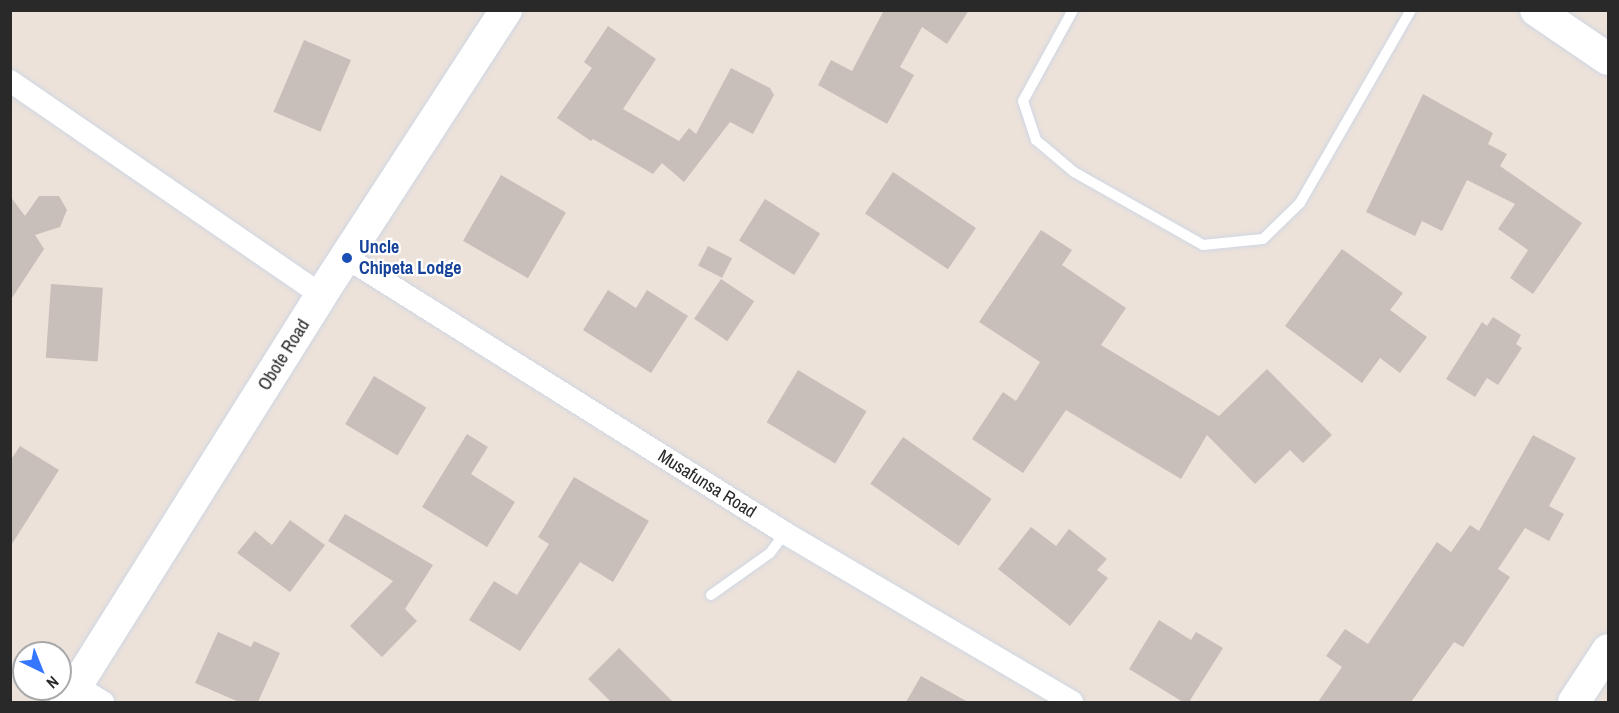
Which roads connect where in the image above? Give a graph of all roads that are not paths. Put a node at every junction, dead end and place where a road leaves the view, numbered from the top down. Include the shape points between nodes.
1 (506, 10) edge
2 (1073, 10) edge
3 (1412, 10) edge
4 (1536, 10) edge
5 (1608, 59) edge
6 (10, 81) edge
7 (347, 258) junction
8 (321, 296) junction
9 (785, 533) junction
10 (711, 595) dead end
11 (1608, 650) edge
12 (82, 697) edge
13 (1072, 702) edge
14 (1574, 702) edge

1 - 7 street, Obote Road
2 - 3 lane via 1023,101 1036,140 1074,172 1203,245 1263,239 1300,203
4 - 5 street
6 - 8 street
7 - 8 street, Obote Road
7 - 9 street, Musafunsa Road
8 - 12 street, Obote Road
9 - 10 lane via 770,553
9 - 13 street, Musafunsa Road
11 - 14 street

